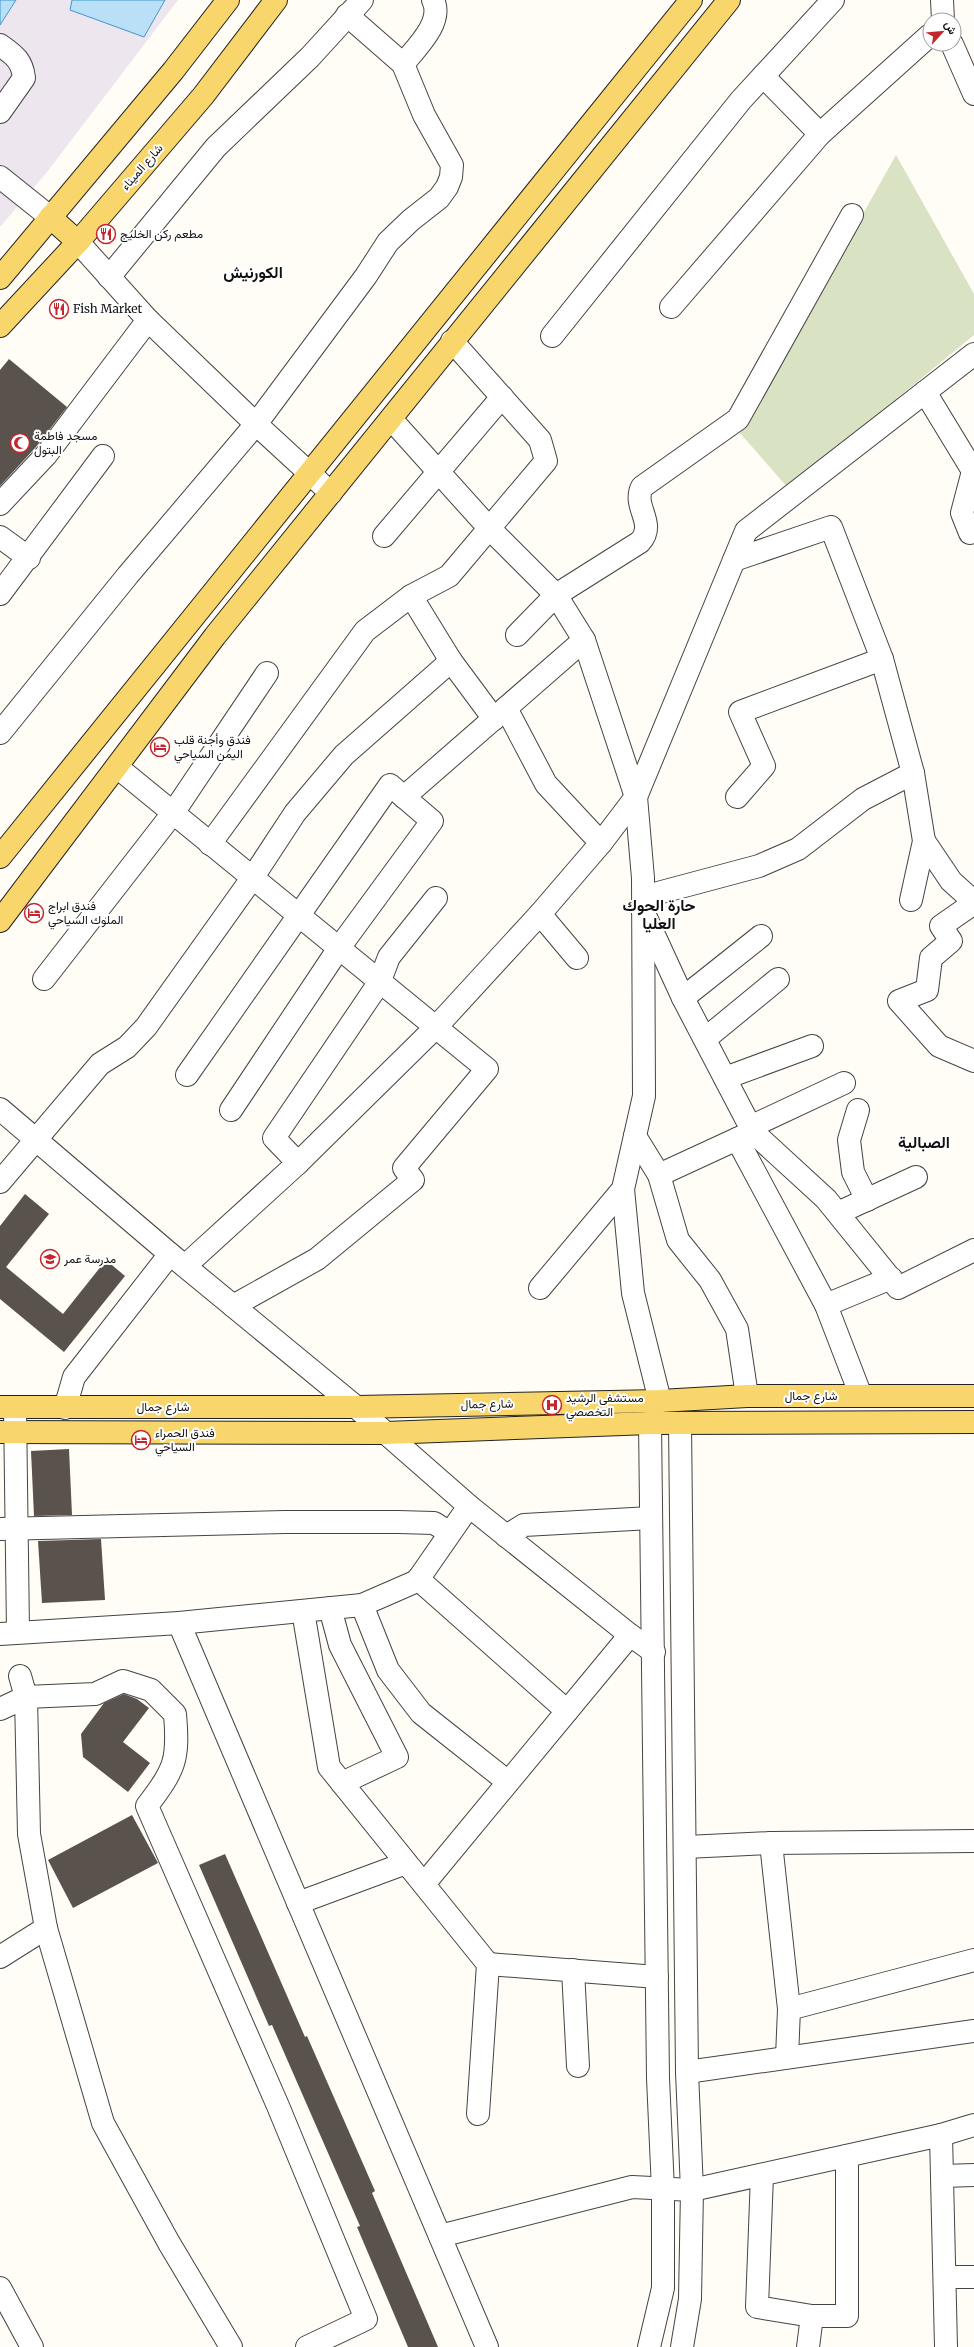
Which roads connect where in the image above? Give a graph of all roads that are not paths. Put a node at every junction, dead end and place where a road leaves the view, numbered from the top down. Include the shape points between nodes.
1 (228, 0) edge
2 (276, 0) edge
3 (432, 0) edge
4 (692, 0) edge
5 (729, 0) edge
6 (833, 0) edge
7 (942, 0) edge
8 (355, 8) edge
9 (943, 12) edge
10 (922, 42) edge
11 (0, 45) edge
12 (956, 52) edge
13 (403, 64) junction
14 (763, 76) junction
15 (974, 94) edge
16 (0, 112) edge
17 (820, 134) junction
18 (0, 177) edge
19 (852, 215) dead end
20 (50, 217) junction
21 (78, 242) junction
22 (109, 277) junction
23 (0, 278) edge
24 (671, 307) dead end
25 (148, 320) junction
26 (0, 326) edge
27 (552, 336) dead end
28 (452, 341) junction
29 (974, 354) edge
30 (926, 392) junction
31 (502, 397) junction
32 (391, 419) junction
33 (256, 424) junction
34 (103, 456) dead end
35 (439, 472) junction
36 (310, 473) junction
37 (331, 493) junction
38 (0, 504) edge
39 (489, 528) junction
40 (970, 533) dead end
41 (384, 536) dead end
42 (0, 537) edge
43 (29, 558) junction
44 (734, 560) junction
45 (0, 594) edge
46 (556, 595) junction
47 (411, 596) junction
48 (517, 635) dead end
49 (584, 640) junction
50 (882, 659) junction
51 (452, 661) junction
52 (267, 672) dead end
53 (500, 713) junction
54 (0, 733) edge
55 (117, 766) junction
56 (913, 773) junction
57 (404, 797) junction
58 (636, 797) junction
59 (737, 797) dead end
60 (174, 813) junction
61 (924, 841) junction
62 (601, 843) junction
63 (210, 844) junction
64 (0, 857) edge
65 (253, 877) junction
66 (436, 898) dead end
67 (912, 900) dead end
68 (974, 902) edge
69 (643, 911) junction
70 (540, 914) junction
71 (297, 915) junction
72 (0, 921) edge
73 (761, 936) dead end
74 (339, 948) junction
75 (577, 958) dead end
76 (44, 979) dead end
77 (778, 979) dead end
78 (379, 983) junction
79 (684, 998) junction
80 (437, 1026) junction
81 (705, 1040) junction
82 (812, 1046) dead end
83 (974, 1061) edge
84 (187, 1074) dead end
85 (725, 1078) junction
86 (844, 1083) dead end
87 (0, 1109) edge
88 (231, 1110) dead end
89 (858, 1110) dead end
90 (747, 1133) junction
91 (635, 1136) junction
92 (35, 1138) junction
93 (298, 1163) junction
94 (659, 1175) junction
95 (916, 1177) dead end
96 (0, 1182) edge
97 (623, 1189) junction
98 (867, 1200) junction
99 (838, 1213) junction
100 (974, 1250) edge
101 (178, 1260) junction
102 (891, 1278) junction
103 (540, 1288) dead end
104 (826, 1305) junction
105 (233, 1306) junction
106 (748, 1396) junction
107 (861, 1396) junction
108 (974, 1396) edge
109 (660, 1401) junction
110 (356, 1407) junction
111 (7, 1408) edge
112 (65, 1408) junction
113 (974, 1422) edge
114 (650, 1423) junction
115 (680, 1423) junction
116 (8, 1432) edge
117 (385, 1433) junction
118 (469, 1506) junction
119 (651, 1518) junction
120 (8, 1528) edge
121 (450, 1533) junction
122 (506, 1536) junction
123 (418, 1579) junction
124 (362, 1605) junction
125 (330, 1608) junction
126 (303, 1611) junction
127 (179, 1623) junction
128 (9, 1632) edge
129 (630, 1635) junction
130 (654, 1652) junction
131 (20, 1676) dead end
132 (26, 1697) junction
133 (0, 1709) edge
134 (567, 1711) junction
135 (508, 1782) junction
136 (342, 1783) junction
137 (974, 1841) edge
138 (771, 1843) junction
139 (686, 1847) junction
140 (406, 1863) junction
141 (424, 1884) junction
142 (298, 1903) junction
143 (46, 1928) junction
144 (0, 1957) edge
145 (974, 1960) edge
146 (488, 1964) junction
147 (573, 1970) junction
148 (657, 1977) junction
149 (789, 2009) junction
150 (974, 2031) edge
151 (787, 2057) junction
152 (578, 2066) dead end
153 (687, 2072) junction
154 (478, 2114) dead end
155 (974, 2125) edge
156 (941, 2135) junction
157 (847, 2156) junction
158 (762, 2175) junction
159 (974, 2175) edge
160 (942, 2176) junction
161 (663, 2190) junction
162 (692, 2190) junction
163 (440, 2236) junction
164 (945, 2277) junction
165 (974, 2277) edge
166 (0, 2288) edge
167 (812, 2316) junction
168 (32, 2347) edge
169 (231, 2347) edge
170 (308, 2347) edge
171 (487, 2347) edge
172 (649, 2347) edge
173 (682, 2347) edge
174 (808, 2347) edge
175 (946, 2347) edge

1 - 20 main road via 173,71
2 - 21 main road, شارع الميناء via 203,96
3 - 13 street via 436,6 433,25
4 - 36 main road
5 - 28 main road
6 - 14 street
7 - 9 street
8 - 13 street
8 - 22 street via 310,57 216,147
10 - 17 street
11 - 16 street via 17,56 23,66 24,78
12 - 15 street
13 - 33 street via 424,115 452,165 451,177 439,198 388,242 366,276
14 - 17 street
14 - 27 street
17 - 24 street
18 - 20 street
19 - 46 street via 738,419 642,487 639,499 647,530 640,542
20 - 21 main road
20 - 23 main road
21 - 22 street
21 - 26 main road, شارع الميناء
22 - 25 street
25 - 33 street
25 - 38 street via 46,455
28 - 31 street
28 - 32 main road
29 - 30 street
30 - 40 street via 974,471 962,513
30 - 44 street via 746,531
31 - 35 street
31 - 39 street via 540,440 546,461
32 - 35 street
32 - 37 main road
33 - 36 street
33 - 54 street via 128,575
34 - 43 street
35 - 39 street
35 - 41 street
36 - 37 street
36 - 64 main road
37 - 55 main road via 215,636
39 - 46 street
39 - 47 street via 449,576
42 - 43 street
43 - 45 street
44 - 50 street via 830,527
44 - 58 street
46 - 48 street
46 - 49 street
47 - 51 street
47 - 63 street via 365,631
49 - 53 street
49 - 58 street
50 - 56 street
50 - 59 street via 740,712 764,766
51 - 53 street
51 - 65 street via 344,755 294,813
52 - 60 street
53 - 57 street
53 - 62 street via 546,784
55 - 60 street
55 - 72 main road
56 - 61 street
56 - 69 street via 863,799 798,849 759,866 658,893
57 - 71 street via 390,785
57 - 74 street via 432,821
58 - 62 street
58 - 69 street via 643,878
60 - 63 street
60 - 76 street
61 - 67 street
61 - 68 street via 951,881
62 - 70 street
63 - 65 street
65 - 71 street
65 - 92 street via 146,1027 127,1048 100,1064
66 - 78 street via 389,957
68 - 83 street via 941,926 951,941 931,958 927,990 899,1002 939,1046
69 - 79 street
69 - 91 street via 644,1096
70 - 75 street
70 - 80 street
71 - 74 street
71 - 84 street
73 - 79 street
74 - 78 street
74 - 88 street
77 - 81 street
78 - 80 street
78 - 93 street via 274,1138
79 - 81 street
80 - 93 street
80 - 105 street via 487,1069 404,1168 413,1180 317,1259
81 - 85 street
82 - 85 street
85 - 90 street
86 - 90 street
87 - 92 street
89 - 98 street via 849,1140 853,1172
90 - 94 street
90 - 99 street via 826,1199
90 - 104 street
91 - 94 street
91 - 97 street
92 - 96 street
92 - 101 street
93 - 101 street
94 - 106 street via 678,1240 710,1280 737,1329
95 - 98 street
97 - 103 street
97 - 109 street via 633,1293
98 - 99 street
99 - 102 street
100 - 102 street via 898,1288
101 - 105 street
101 - 112 street via 74,1378
102 - 104 street
104 - 107 street
105 - 110 street
106 - 107 main road, شارع جمال
106 - 109 main road, شارع جمال
107 - 108 main road, شارع جمال
109 - 110 main road, شارع جمال
110 - 112 main road, شارع جمال
110 - 117 street
111 - 112 main road, شارع جمال
111 - 116 street
113 - 115 main road, شارع جمال
114 - 115 main road, شارع جمال
114 - 117 main road, شارع جمال
114 - 119 street
115 - 139 street
116 - 117 main road, شارع جمال
116 - 120 street
117 - 118 street
118 - 121 street
118 - 122 street
119 - 122 street via 524,1525
119 - 130 street
120 - 121 street via 398,1522 434,1523
120 - 128 street
121 - 123 street
122 - 129 street
123 - 124 street
123 - 134 street
124 - 125 street
124 - 135 street via 388,1670 421,1713
125 - 126 street
125 - 136 street via 340,1645 397,1757
126 - 127 street
126 - 136 street via 329,1767
127 - 128 street
127 - 142 street
129 - 130 street
129 - 134 street
130 - 148 street
131 - 132 street
132 - 133 street
132 - 143 street via 29,1834
132 - 170 street via 95,1694 123,1681 151,1690 175,1714 178,1747 168,1778 148,1806 278,2106 366,2319
134 - 135 street
135 - 141 street
136 - 140 street
137 - 138 street
138 - 139 street
138 - 149 street
139 - 153 street
140 - 141 street
140 - 142 street
141 - 146 street
142 - 163 street
143 - 144 street
143 - 169 street via 103,2123
145 - 149 street
146 - 147 street
146 - 154 street
147 - 148 street
147 - 152 street
148 - 161 street
149 - 151 street
150 - 151 street
151 - 153 street
153 - 162 street
155 - 156 street
156 - 157 street
156 - 160 street
157 - 158 street
157 - 167 street via 847,2316
158 - 162 street
158 - 167 street via 757,2308
159 - 160 street
160 - 164 street
161 - 162 street
161 - 163 street via 632,2187
161 - 172 street via 663,2288
162 - 173 street via 690,2299
163 - 171 street
164 - 165 street
164 - 175 street
166 - 168 street
167 - 174 street

